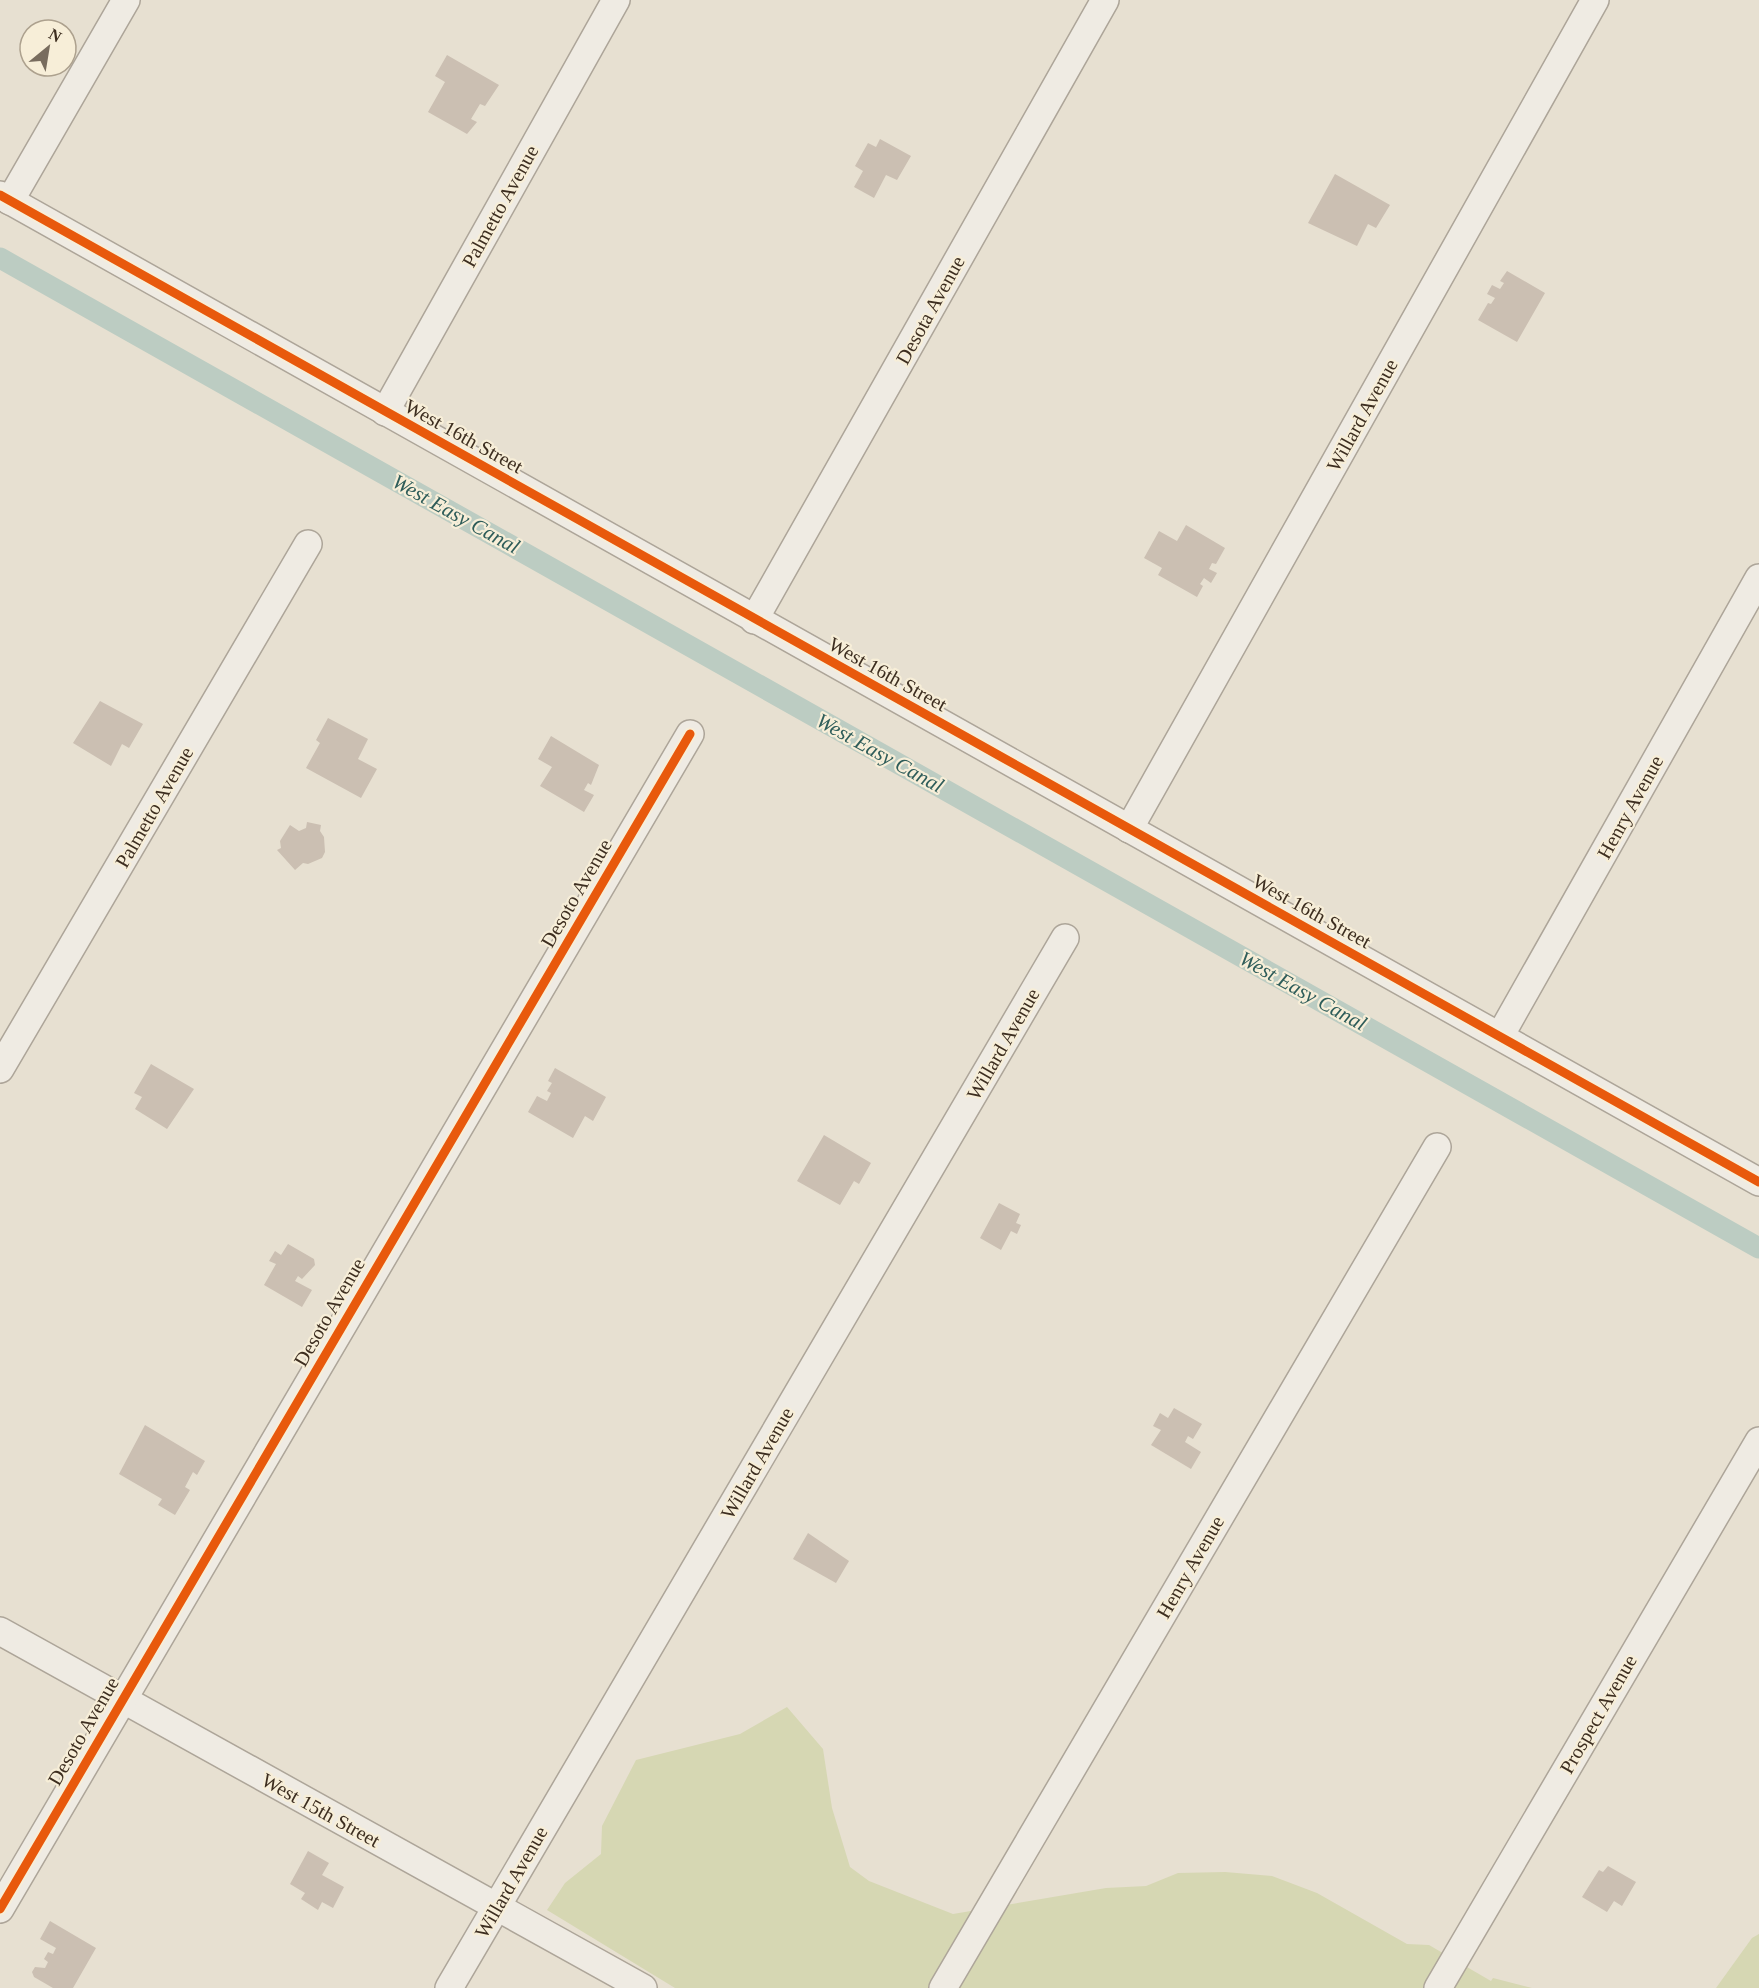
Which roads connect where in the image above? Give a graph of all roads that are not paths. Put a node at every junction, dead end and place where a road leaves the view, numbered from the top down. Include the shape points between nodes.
1 (126, 0) edge
2 (616, 0) edge
3 (1105, 0) edge
4 (1595, 0) edge
5 (5, 198) edge
6 (385, 412) junction
7 (309, 544) dead end
8 (1759, 578) edge
9 (754, 620) junction
10 (690, 734) dead end
11 (1129, 829) junction
12 (1065, 938) dead end
13 (1500, 1036) junction
14 (0, 1069) edge
15 (1437, 1147) dead end
16 (1759, 1182) edge
17 (1759, 1441) edge
18 (0, 1631) edge
19 (123, 1700) junction
20 (496, 1907) junction
21 (0, 1909) edge
22 (449, 1988) edge
23 (643, 1988) edge
24 (943, 1988) edge
25 (1437, 1988) edge

1 - 5 street
2 - 6 street, Palmetto Avenue
3 - 9 street, Desota Avenue
4 - 11 street, Willard Avenue
5 - 6 street, West 16th Street
6 - 9 street, West 16th Street
7 - 14 street, Palmetto Avenue
8 - 13 street, Henry Avenue
9 - 11 street, West 16th Street
10 - 19 street, Desoto Avenue
11 - 13 street, West 16th Street
12 - 20 street, Willard Avenue
13 - 16 street, West 16th Street
15 - 24 street, Henry Avenue
17 - 25 street, Prospect Avenue
18 - 19 street, West 15th Street
19 - 20 street, West 15th Street
19 - 21 street, Desoto Avenue
20 - 22 street, Willard Avenue
20 - 23 street, West 15th Street

